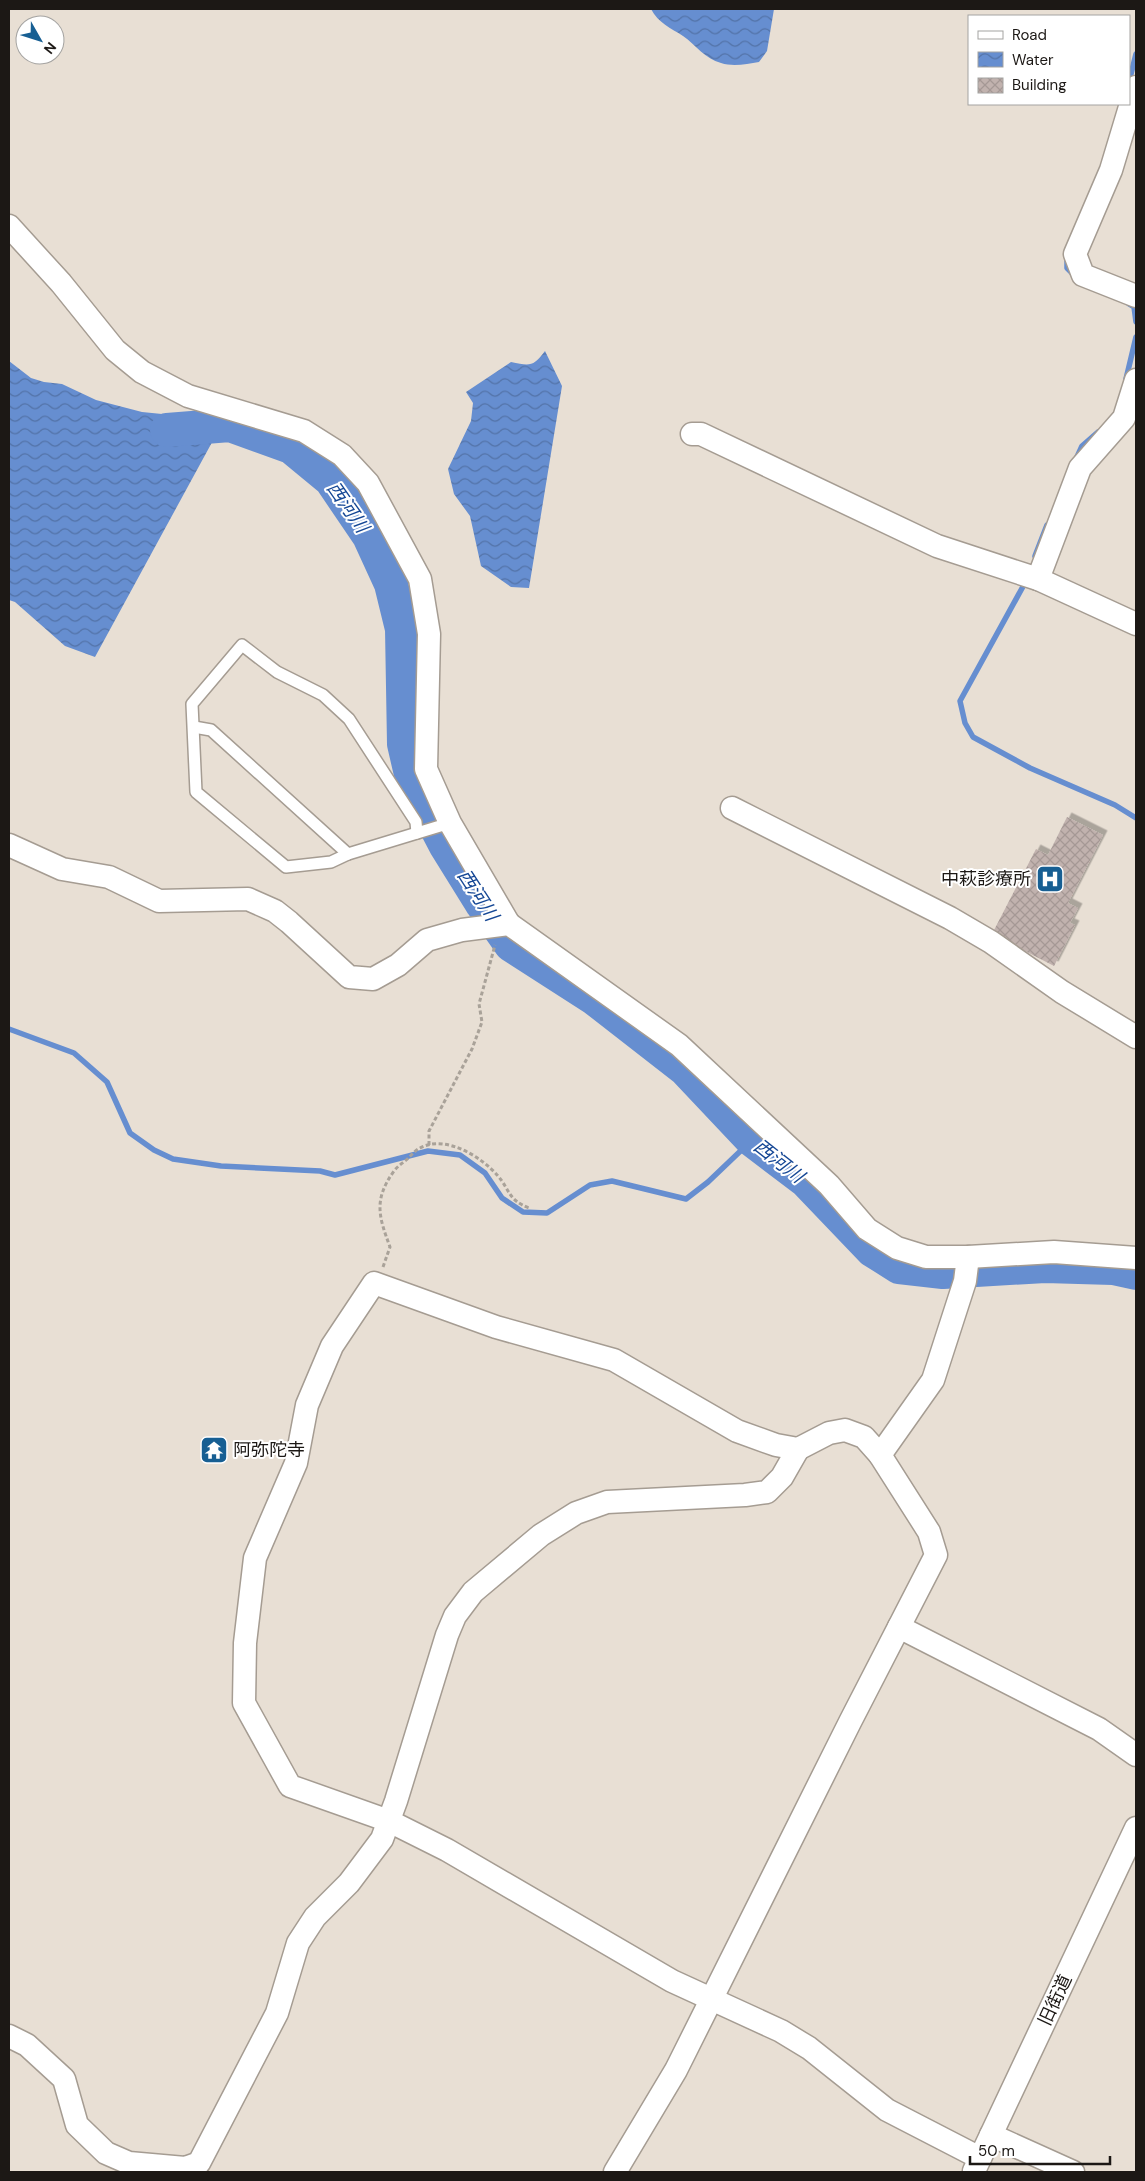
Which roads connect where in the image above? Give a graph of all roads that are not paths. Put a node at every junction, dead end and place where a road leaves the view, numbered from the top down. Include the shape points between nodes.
1 (1136, 87) edge
2 (9, 226) edge
3 (1136, 296) edge
4 (1136, 380) edge
5 (692, 434) dead end
6 (1030, 577) junction
7 (1136, 624) edge
8 (194, 727) junction
9 (732, 808) dead end
10 (441, 825) junction
11 (418, 833) junction
12 (9, 845) edge
13 (348, 854) junction
14 (502, 926) junction
15 (1136, 1037) edge
16 (1136, 1258) edge
17 (967, 1267) junction
18 (798, 1448) junction
19 (880, 1455) junction
20 (899, 1627) junction
21 (1136, 1755) edge
22 (389, 1820) junction
23 (1136, 1828) edge
24 (710, 2000) junction
25 (9, 2036) edge
26 (991, 2135) junction
27 (977, 2165) edge
28 (615, 2172) edge
29 (1073, 2172) edge

1 - 3 street via 1111,170 1075,254 1083,275
2 - 10 street via 115,350 142,372 188,396 304,431 342,455 368,483 420,579 429,634 426,769
4 - 6 street via 1124,418 1080,468
5 - 6 street via 701,434 937,546
6 - 7 street
8 - 11 lane via 192,704 242,645 277,672 323,695 349,719 416,822
8 - 13 lane via 211,730
8 - 13 lane via 196,792 286,867 330,862
9 - 15 street via 991,942 1062,992
10 - 11 lane
10 - 14 street
11 - 13 lane
12 - 14 street via 62,869 109,877 159,901 248,899 275,911 349,977 373,979 398,965 428,940 462,930
14 - 17 street via 680,1046 829,1185 867,1229 897,1248
16 - 17 street via 1054,1252
17 - 19 street via 933,1380
18 - 19 street via 829,1433 845,1430 864,1437
18 - 22 street via 782,1477 767,1492 745,1496 607,1502 576,1513 541,1535 472,1592 447,1634
18 - 22 street via 776,1445 737,1431 614,1360 496,1327 374,1283 332,1346 307,1405 296,1463 255,1558 245,1643 244,1703 290,1786
19 - 20 street via 929,1532 936,1555
20 - 21 street via 1090,1724
20 - 24 street
22 - 24 street
22 - 25 street via 382,1839 349,1883 315,1917 298,1943 277,2013 199,2163 185,2168 129,2163 106,2153 77,2125 64,2080 27,2045
23 - 26 street, 旧街道
24 - 27 street via 802,2044 887,2110
24 - 28 street via 676,2070
26 - 27 street, 旧街道
26 - 29 street

